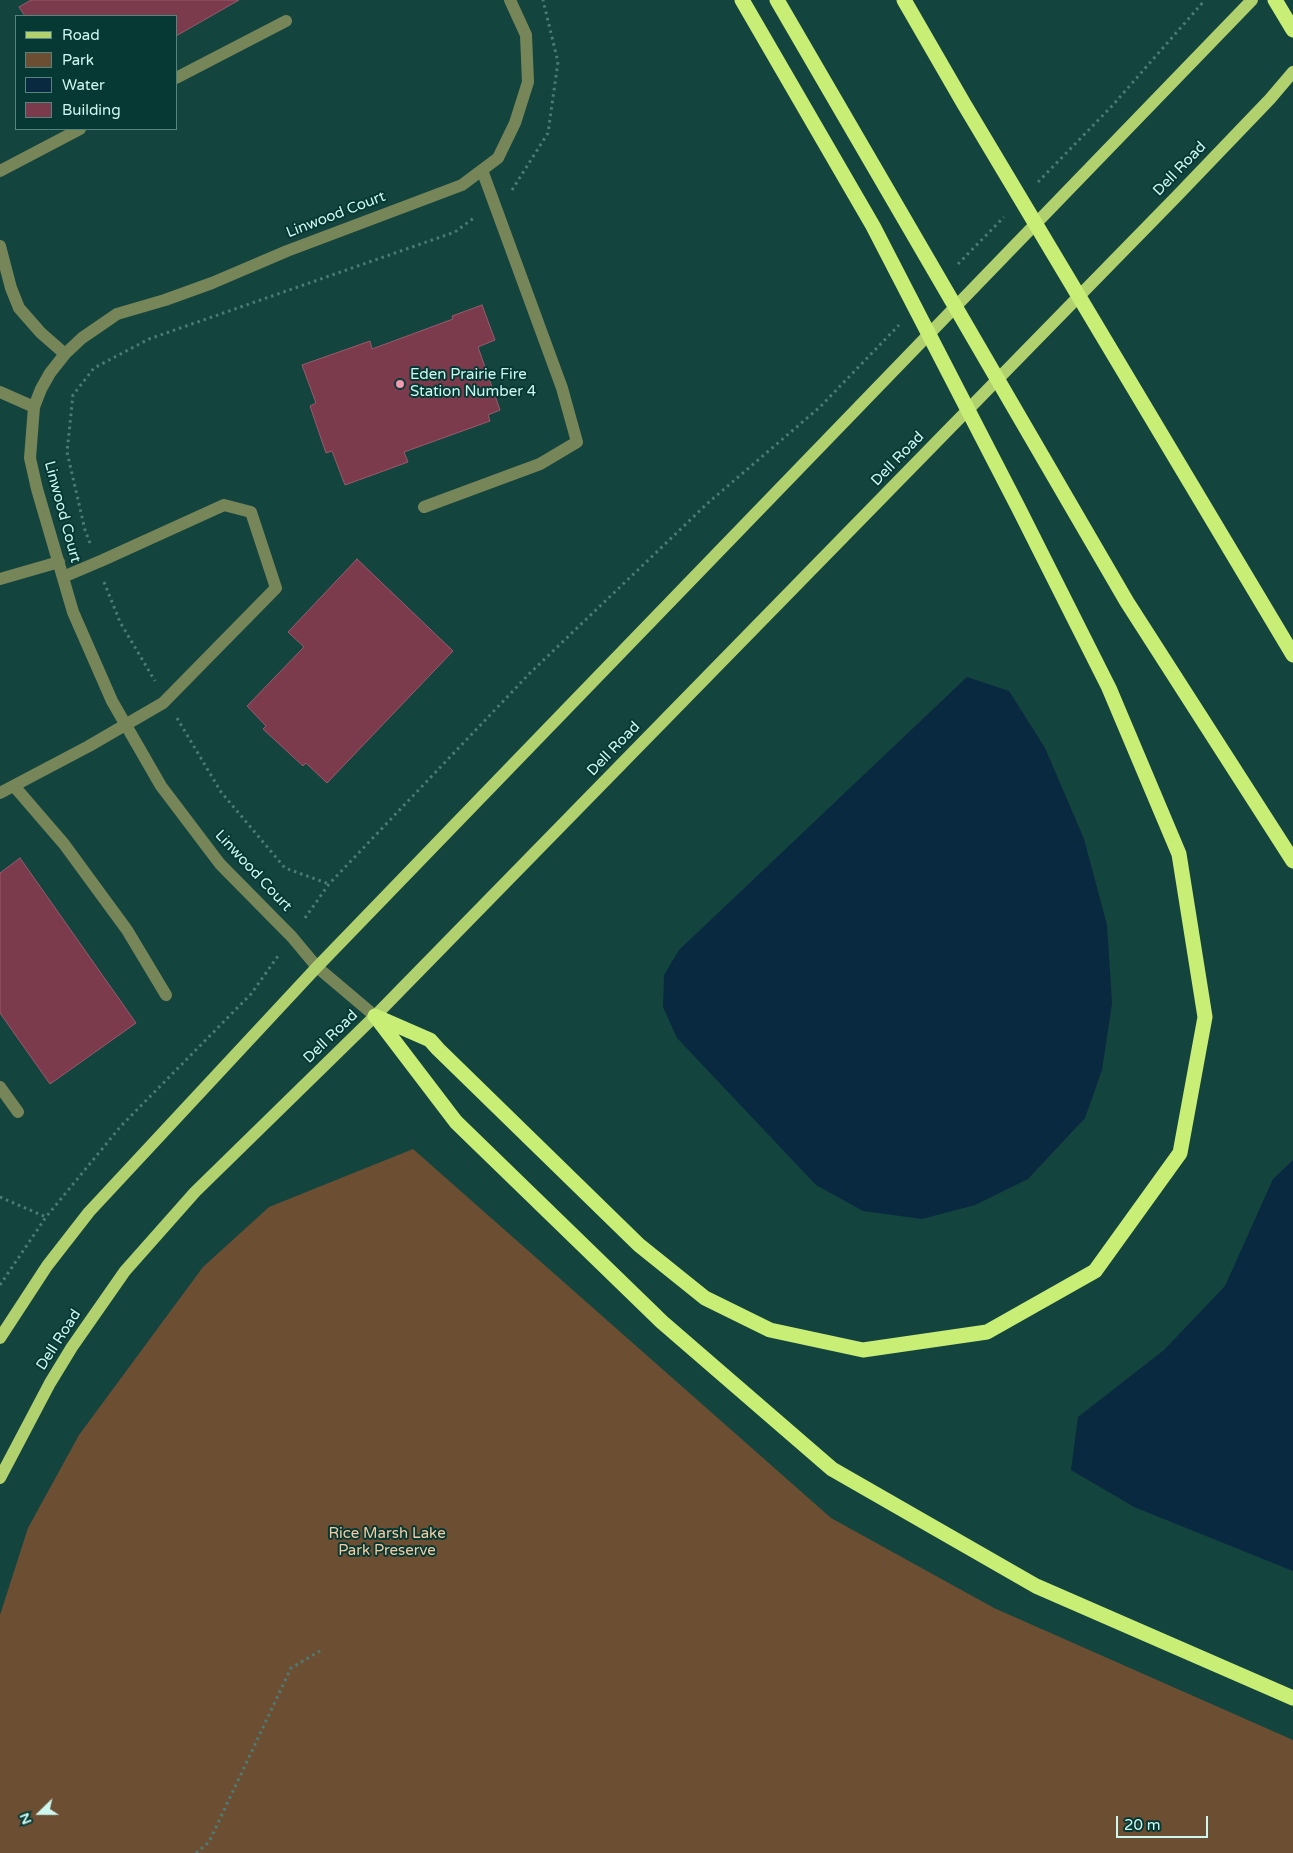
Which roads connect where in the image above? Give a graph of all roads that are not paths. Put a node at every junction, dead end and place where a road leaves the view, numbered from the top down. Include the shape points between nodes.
1 (510, 0) edge
2 (742, 0) edge
3 (777, 0) edge
4 (904, 0) edge
5 (1252, 0) edge
6 (1275, 0) edge
7 (286, 21) dead end
8 (1293, 30) edge
9 (1293, 72) edge
10 (178, 77) edge
11 (78, 130) edge
12 (482, 170) junction
13 (0, 171) edge
14 (0, 246) edge
15 (65, 354) junction
16 (0, 392) edge
17 (34, 406) junction
18 (424, 507) dead end
19 (59, 562) junction
20 (63, 576) junction
21 (0, 579) edge
22 (1293, 655) edge
23 (126, 726) junction
24 (14, 786) junction
25 (0, 793) edge
26 (1293, 861) edge
27 (317, 967) junction
28 (166, 995) dead end
29 (376, 1016) junction
30 (0, 1087) edge
31 (18, 1112) dead end
32 (0, 1338) edge
33 (0, 1478) edge
34 (1293, 1698) edge

1 - 12 street, Linwood Court via 526,35 528,82 515,123 498,158
2 - 29 highway via 873,226 1018,507 1109,688 1179,854 1205,1016 1180,1153 1095,1271 987,1332 863,1350 770,1330 704,1298 639,1245 430,1040
3 - 26 highway via 1127,602
4 - 22 highway
5 - 27 main road
6 - 8 highway
7 - 10 street
9 - 29 main road, Dell Road via 1176,197
11 - 13 street
12 - 15 street, Linwood Court via 462,185 204,286 117,314
12 - 18 street via 562,388 578,442 540,464
14 - 15 street via 10,288 19,308
15 - 17 street, Linwood Court via 50,373
16 - 17 street
17 - 19 street, Linwood Court via 30,458
19 - 20 street, Linwood Court
19 - 21 street
20 - 23 street, Linwood Court via 77,621
20 - 23 street via 224,505 252,512 276,588 166,700
23 - 24 street
23 - 27 street, Linwood Court via 160,786 220,864
24 - 25 street
24 - 28 street via 64,844 128,930
27 - 29 street, Linwood Court
27 - 32 main road via 89,1212 47,1266
29 - 33 main road, Dell Road via 195,1192 125,1270 50,1383
29 - 34 highway via 456,1122 662,1322 832,1469 1036,1586
30 - 31 street

